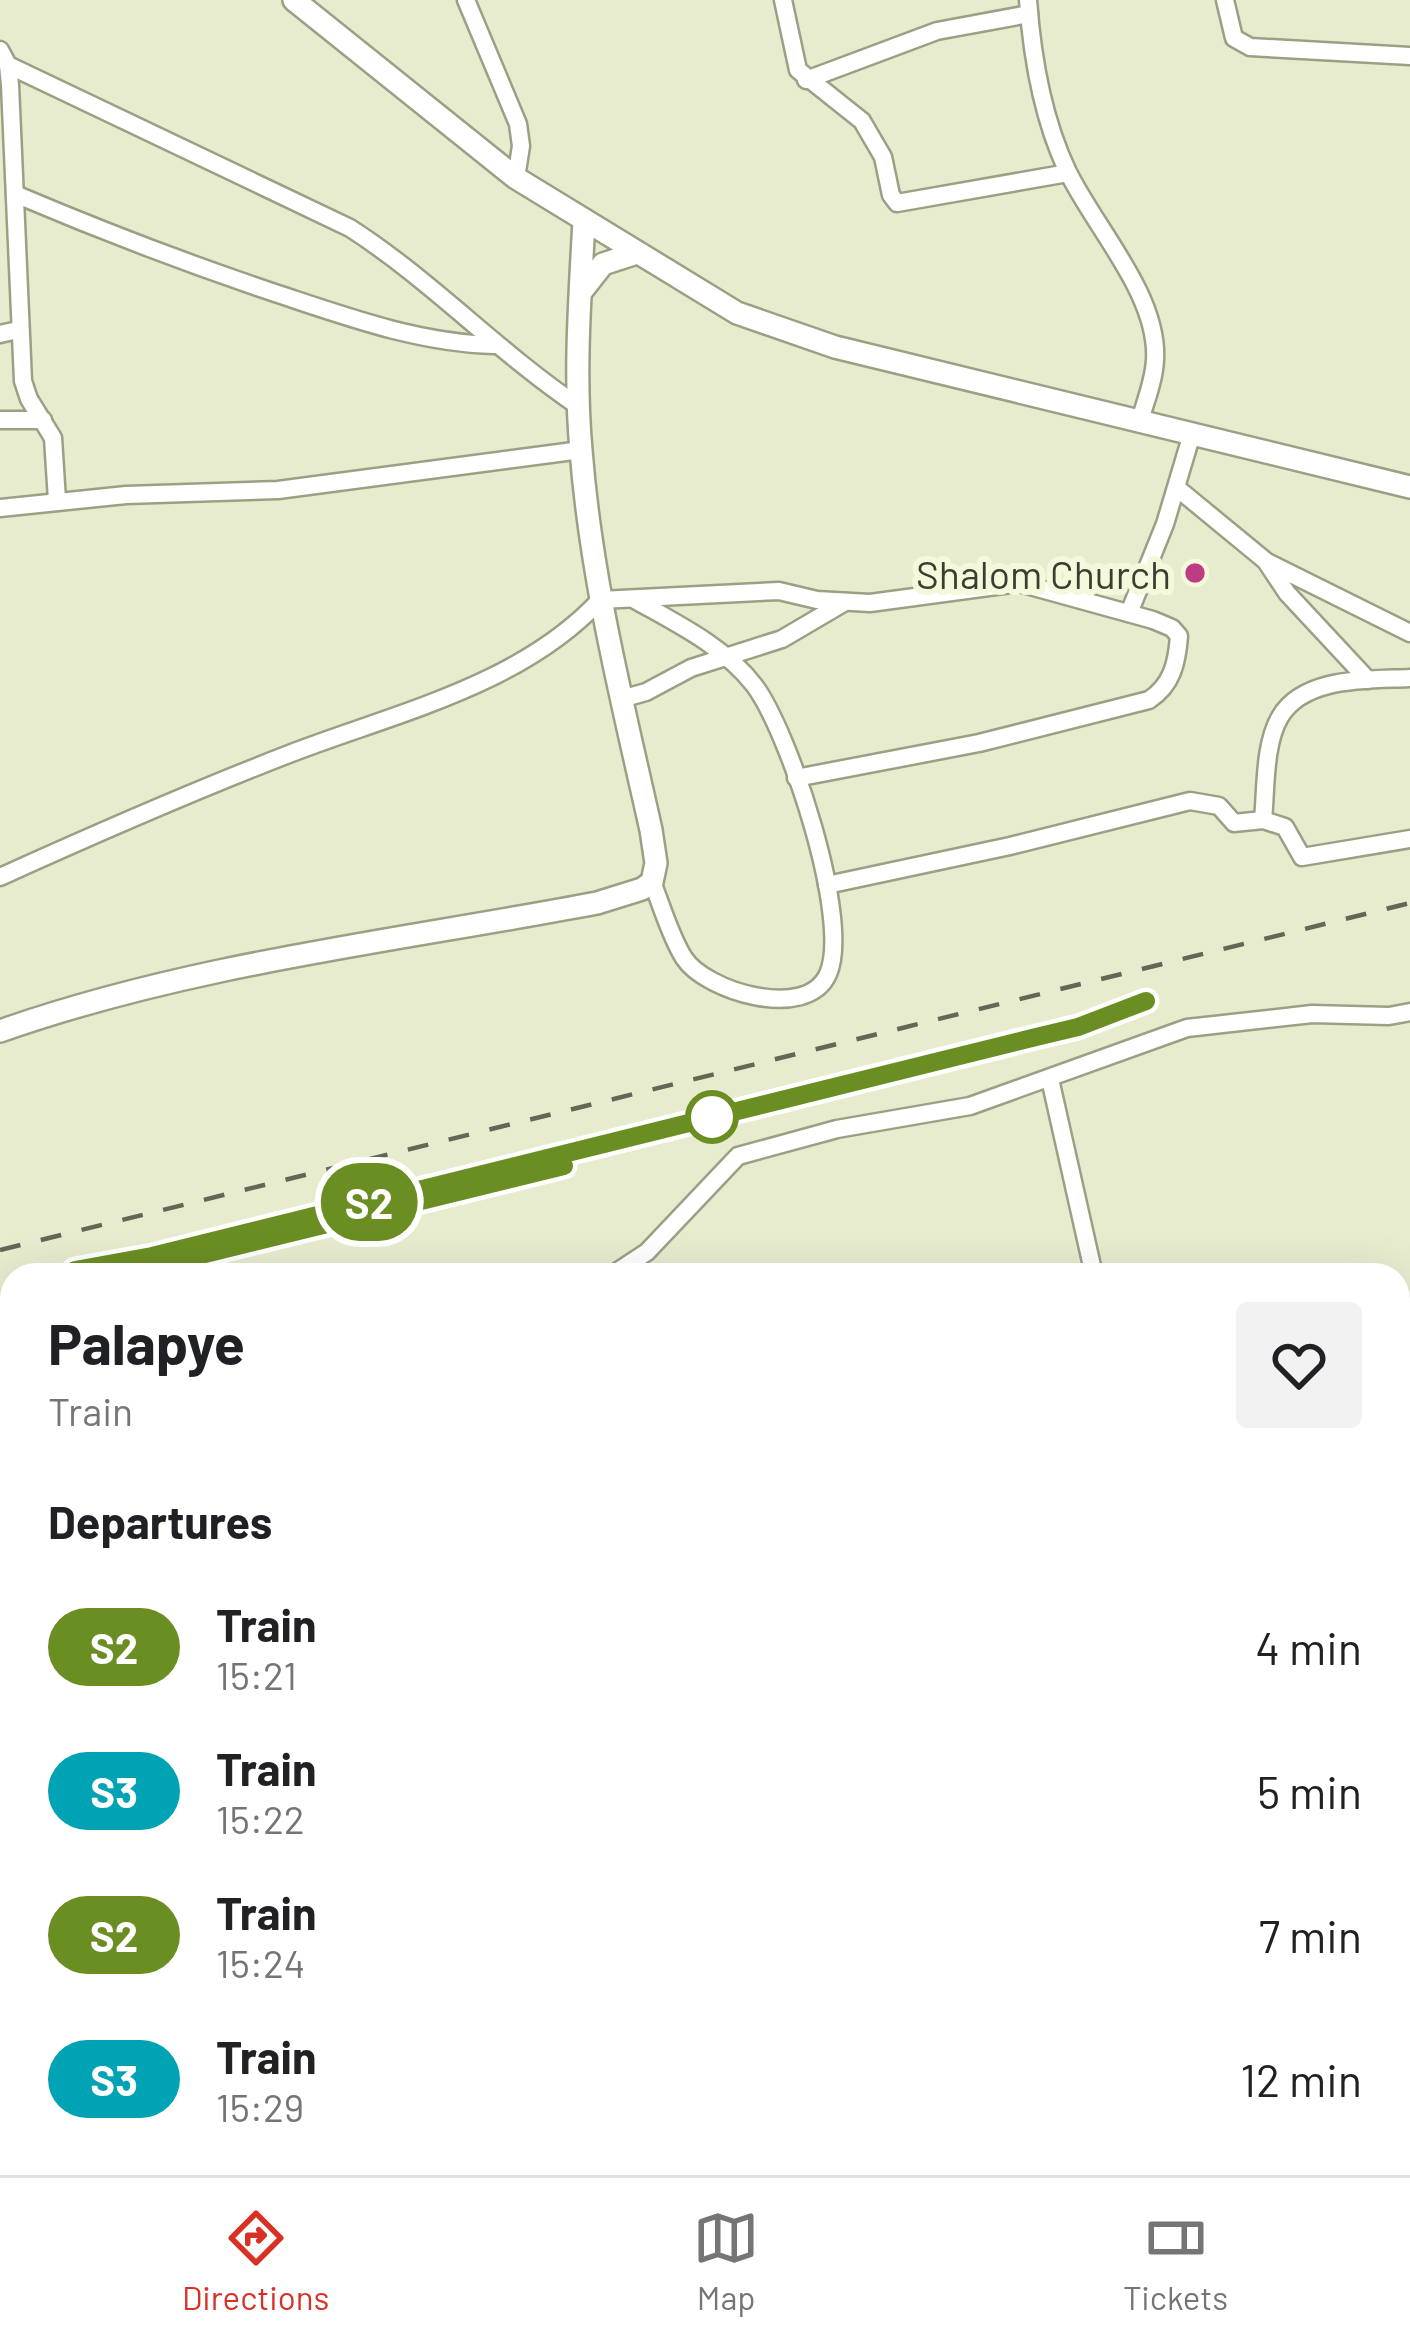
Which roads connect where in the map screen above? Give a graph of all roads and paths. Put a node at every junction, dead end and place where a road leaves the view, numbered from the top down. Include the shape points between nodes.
1 (293, 0) edge
2 (466, 0) edge
3 (783, 0) edge
4 (1225, 0) edge
5 (1029, 7) edge
6 (1410, 56) edge
7 (4, 57) edge
8 (806, 80) junction
9 (1068, 173) junction
10 (516, 178) junction
11 (15, 194) junction
12 (584, 220) junction
13 (637, 253) junction
14 (580, 292) junction
15 (9, 332) edge
16 (494, 345) junction
17 (578, 406) junction
18 (0, 420) edge
19 (44, 420) junction
20 (1139, 423) junction
21 (1191, 436) junction
22 (580, 451) junction
23 (1177, 488) junction
24 (1410, 488) edge
25 (57, 500) junction
26 (0, 508) edge
27 (1267, 562) junction
28 (632, 598) junction
29 (600, 600) junction
30 (846, 602) junction
31 (1130, 613) junction
32 (1410, 633) edge
33 (728, 659) junction
34 (1410, 678) edge
35 (1368, 680) junction
36 (621, 699) junction
37 (796, 778) junction
38 (1263, 820) junction
39 (1410, 839) edge
40 (0, 877) edge
41 (652, 882) junction
42 (827, 885) junction
43 (1410, 1012) edge
44 (0, 1031) edge
45 (1050, 1079) junction
46 (630, 1263) edge
47 (1091, 1263) edge

1 - 10 street
2 - 10 street via 518,124
3 - 8 street
4 - 6 street via 1234,38 1250,47
5 - 8 street
5 - 9 street
7 - 11 street
7 - 16 street via 350,228
8 - 9 street via 862,121 897,203
9 - 20 street via 1155,337
10 - 12 street
11 - 15 street
11 - 16 street via 369,324
12 - 13 street
12 - 14 street
13 - 14 street via 603,264
13 - 20 street via 758,322
14 - 17 street
15 - 19 street via 29,399
16 - 17 street
17 - 22 street
18 - 19 street
19 - 25 street
20 - 21 street
21 - 23 street
21 - 24 street
22 - 25 street via 278,490
22 - 29 street
23 - 27 street
23 - 31 street
25 - 26 street
27 - 32 street
27 - 35 street
28 - 29 street
28 - 30 street via 779,591
28 - 33 street
29 - 36 street
29 - 40 street via 538,652 443,698
30 - 31 street via 1019,583
30 - 33 street
31 - 37 street via 1179,636 1171,678 1149,700
33 - 36 street
33 - 37 street via 763,699
34 - 35 street
35 - 38 street via 1322,688 1281,714
36 - 41 street via 656,863
37 - 42 street
38 - 39 street via 1285,826 1302,857
38 - 42 street via 1241,825 1219,806 1190,801
41 - 42 street via 697,972 784,1001 810,995 826,980 834,924
41 - 44 street via 597,903 262,960
43 - 45 street via 1312,1013 1187,1028
45 - 46 street via 970,1106 738,1156
45 - 47 street

